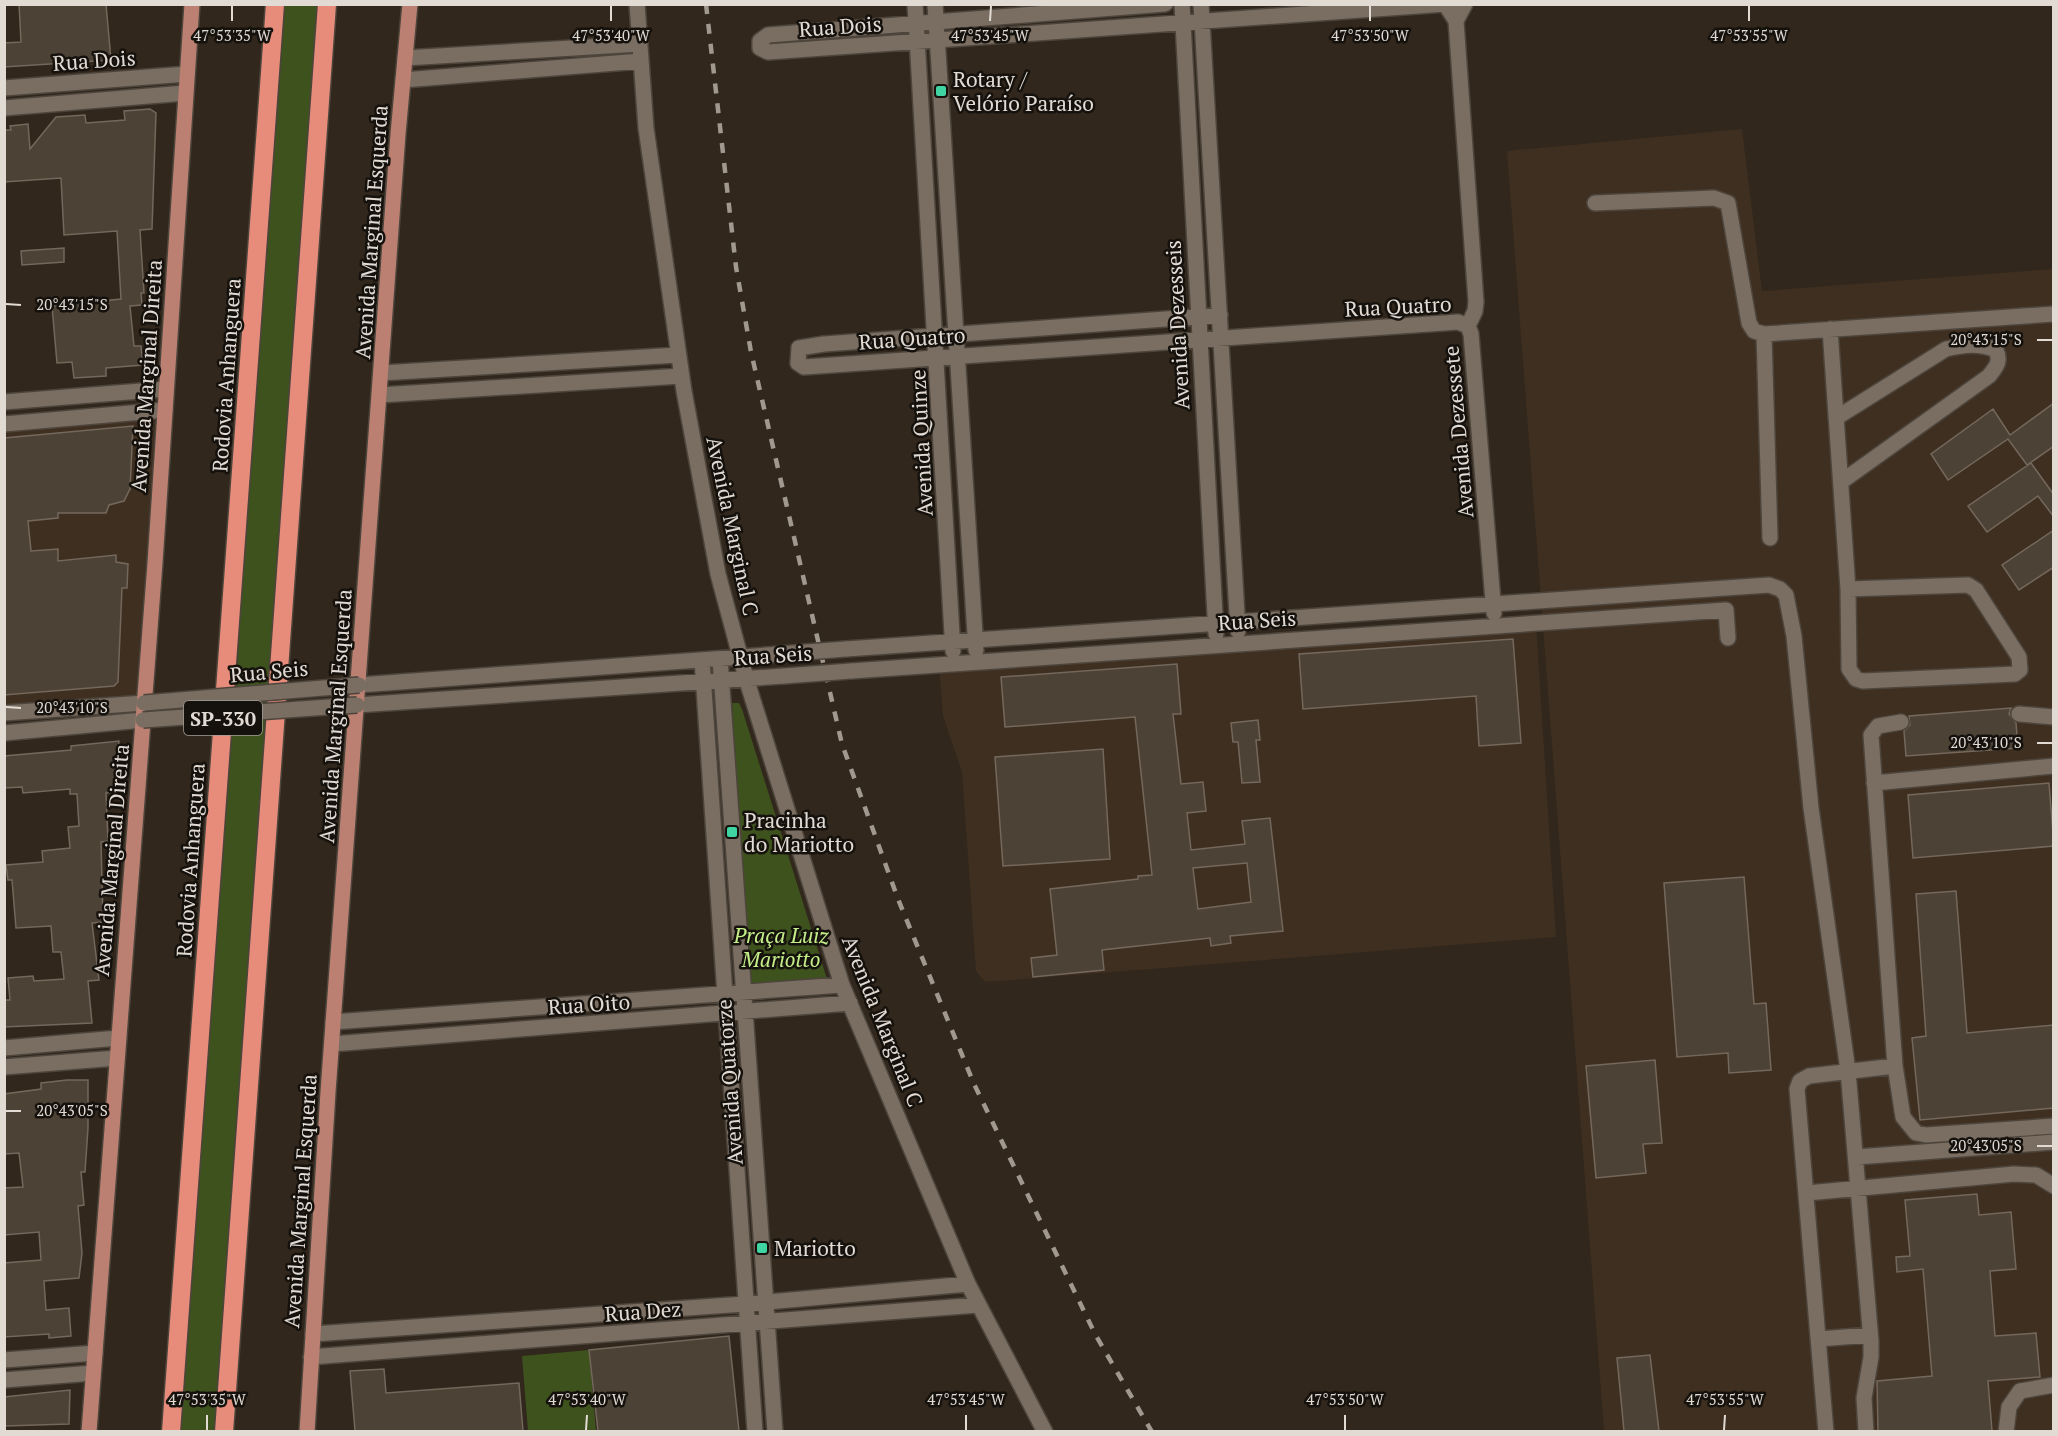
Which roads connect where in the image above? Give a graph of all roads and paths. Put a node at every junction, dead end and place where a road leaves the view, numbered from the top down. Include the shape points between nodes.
1 (192, 4) edge
2 (275, 4) edge
3 (327, 4) edge
4 (410, 4) edge
5 (637, 4) edge
6 (915, 4) edge
7 (935, 4) edge
8 (1165, 4) edge
9 (1182, 4) edge
10 (1202, 4) edge
11 (1465, 4) edge
12 (1445, 5) edge
13 (1456, 21) junction
14 (936, 22) junction
15 (1202, 22) junction
16 (1182, 23) junction
17 (916, 24) junction
18 (938, 40) junction
19 (917, 41) junction
20 (640, 44) junction
21 (405, 58) junction
22 (641, 61) junction
23 (187, 74) junction
24 (403, 80) junction
25 (4, 88) edge
26 (185, 93) junction
27 (4, 108) edge
28 (1595, 203) dead end
29 (2054, 314) edge
30 (1220, 315) junction
31 (1197, 316) junction
32 (1468, 326) junction
33 (1830, 329) junction
34 (956, 334) junction
35 (1764, 334) junction
36 (936, 336) junction
37 (1220, 338) junction
38 (1199, 339) junction
39 (824, 344) junction
40 (678, 355) junction
41 (956, 356) junction
42 (937, 357) junction
43 (826, 365) junction
44 (381, 373) junction
45 (681, 376) junction
46 (166, 389) junction
47 (380, 395) junction
48 (4, 402) edge
49 (165, 411) junction
50 (1836, 418) junction
51 (4, 424) edge
52 (1840, 482) junction
53 (1770, 538) dead end
54 (1848, 589) junction
55 (1493, 605) junction
56 (1474, 606) junction
57 (1237, 622) junction
58 (1215, 624) junction
59 (1495, 625) junction
60 (1476, 626) junction
61 (1728, 638) dead end
62 (975, 641) junction
63 (952, 643) junction
64 (1239, 643) junction
65 (1217, 644) junction
66 (741, 657) junction
67 (720, 658) junction
68 (702, 660) junction
69 (976, 662) junction
70 (953, 663) junction
71 (746, 678) junction
72 (721, 680) junction
73 (703, 681) junction
74 (359, 685) junction
75 (144, 703) junction
76 (357, 705) junction
77 (4, 713) edge
78 (2019, 714) dead end
79 (2054, 717) edge
80 (143, 720) junction
81 (1901, 722) dead end
82 (4, 734) edge
83 (2054, 766) edge
84 (1874, 783) junction
85 (842, 985) junction
86 (744, 992) junction
87 (724, 994) junction
88 (850, 1003) junction
89 (746, 1012) junction
90 (725, 1014) junction
91 (333, 1022) junction
92 (118, 1038) junction
93 (332, 1044) junction
94 (4, 1048) edge
95 (117, 1058) junction
96 (1895, 1066) junction
97 (4, 1067) edge
98 (1848, 1071) junction
99 (2054, 1126) edge
100 (2054, 1142) edge
101 (1857, 1157) junction
102 (2054, 1186) edge
103 (1859, 1188) junction
104 (1807, 1193) junction
105 (968, 1284) junction
106 (766, 1302) junction
107 (745, 1304) junction
108 (978, 1305) junction
109 (767, 1323) junction
110 (747, 1324) junction
111 (313, 1335) junction
112 (1870, 1335) junction
113 (1819, 1339) junction
114 (94, 1353) junction
115 (311, 1357) junction
116 (4, 1360) edge
117 (93, 1373) junction
118 (4, 1380) edge
119 (2054, 1385) edge
120 (89, 1431) edge
121 (171, 1431) edge
122 (224, 1431) edge
123 (307, 1431) edge
124 (755, 1431) edge
125 (775, 1431) edge
126 (1045, 1431) edge
127 (1826, 1431) edge
128 (1866, 1431) edge
129 (2006, 1431) edge

1 - 23 main road, Avenida Marginal Direita
2 - 121 highway, Rodovia Anhanguera / SP-330
3 - 122 highway, SP-330
4 - 21 main road, Avenida Marginal Esquerda
5 - 20 street, Avenida Marginal C
6 - 17 street, Avenida Quinze
7 - 14 street, Avenida Quinze
8 - 14 street, Rua Dois
9 - 16 street, Avenida Dezesseis
10 - 15 street, Avenida Dezesseis
11 - 13 street
12 - 13 street
12 - 15 street, Rua Dois
13 - 32 street, Avenida Dezessete via 1476,302
14 - 17 street, Rua Dois
14 - 18 street, Avenida Quinze
15 - 16 street, Rua Dois
15 - 30 street, Avenida Dezesseis
16 - 18 street, Rua Dois
16 - 31 street, Avenida Dezesseis
17 - 19 street, Avenida Quinze
17 - 19 street, Rua Dois via 768,35 759,45 768,52
18 - 19 street, Rua Dois
18 - 34 street, Avenida Quinze
19 - 36 street, Avenida Quinze
20 - 21 street
20 - 22 street, Avenida Marginal C
21 - 24 main road, Avenida Marginal Esquerda
22 - 24 street
22 - 40 street, Avenida Marginal C
23 - 25 street, Rua Dois
23 - 26 main road, Avenida Marginal Direita
24 - 44 main road, Avenida Marginal Esquerda
26 - 27 street, Rua Dois
26 - 46 main road, Avenida Marginal Direita
28 - 35 street via 1714,198 1728,203 1749,323 1754,331
29 - 33 street
30 - 31 street, Rua Quatro
30 - 37 street, Avenida Dezesseis
31 - 34 street, Rua Quatro
31 - 38 street, Avenida Dezesseis
32 - 37 street, Rua Quatro via 1458,322
32 - 55 street, Avenida Dezessete
33 - 35 street
33 - 50 street
34 - 36 street, Rua Quatro
34 - 41 street, Avenida Quinze
35 - 53 street
36 - 39 street, Rua Quatro
36 - 42 street, Avenida Quinze
37 - 38 street, Rua Quatro
37 - 57 street, Avenida Dezesseis
38 - 41 street, Rua Quatro
38 - 58 street, Avenida Dezesseis
39 - 43 street
39 - 43 street, Rua Quatro via 799,348 798,363 804,367
40 - 44 street
40 - 45 street, Avenida Marginal C
41 - 42 street, Rua Quatro
41 - 62 street, Avenida Quinze
42 - 43 street, Rua Quatro
42 - 63 street, Avenida Quinze
44 - 47 main road, Avenida Marginal Esquerda
45 - 47 street
45 - 66 street, Avenida Marginal C via 718,574
46 - 48 street
46 - 49 main road, Avenida Marginal Direita
47 - 74 main road, Avenida Marginal Esquerda
49 - 51 street
49 - 75 main road, Avenida Marginal Direita
50 - 52 street
50 - 52 street via 1946,349 1984,345 1996,350 2000,357 1989,376
52 - 54 street
54 - 54 street via 1849,669 1856,679 2015,674 2020,670 2019,657 1976,590 1968,585
55 - 56 street, Rua Seis
55 - 59 street, Avenida Dezessete
55 - 98 street, Rua Seis via 1769,585 1786,595
56 - 57 street, Rua Seis
56 - 60 street
57 - 58 street, Rua Seis
57 - 64 street, Avenida Dezesseis
58 - 62 street, Rua Seis
58 - 65 street, Avenida Dezesseis
59 - 60 street, Rua Seis
59 - 61 street, Rua Seis via 1726,610
60 - 64 street, Rua Seis
62 - 63 street, Rua Seis
62 - 69 street, Avenida Quinze
63 - 66 street, Rua Seis, bridge
63 - 70 street, Avenida Quinze
64 - 65 street, Rua Seis
65 - 69 street, Rua Seis
66 - 67 street, Rua Seis
66 - 71 street, Avenida Marginal C
67 - 68 street, Rua Seis
67 - 72 street, Avenida Quatorze
68 - 73 street, Avenida Quatorze
68 - 74 street, Rua Seis
69 - 70 street, Rua Seis
70 - 71 street, Rua Seis, bridge
71 - 72 street, Rua Seis
71 - 85 street, Avenida Marginal C
72 - 73 street, Rua Seis
72 - 86 street, Avenida Quatorze
73 - 76 street, Rua Seis
73 - 87 street, Avenida Quatorze
74 - 75 street, Rua Seis, bridge
74 - 76 main road, Avenida Marginal Esquerda
75 - 77 street, Rua Seis
75 - 80 main road, Avenida Marginal Direita
76 - 80 street, Rua Seis, bridge
76 - 91 main road, Avenida Marginal Esquerda
78 - 79 street
80 - 82 street, Rua Seis
80 - 92 main road, Avenida Marginal Direita
81 - 84 street via 1878,726 1871,735
83 - 84 street
84 - 96 street
85 - 86 street, Rua Oito
85 - 88 street, Avenida Marginal C
86 - 87 street, Rua Oito
86 - 89 street, Avenida Quatorze
87 - 90 street, Avenida Quatorze
87 - 91 street, Rua Oito
88 - 89 street, Rua Oito
88 - 105 street, Avenida Marginal C
89 - 90 street, Rua Oito
89 - 106 street, Avenida Quatorze
90 - 93 street, Rua Oito
90 - 107 street, Avenida Quatorze
91 - 93 main road, Avenida Marginal Esquerda
92 - 94 street
92 - 95 main road, Avenida Marginal Direita
93 - 111 main road, Avenida Marginal Esquerda
95 - 97 street
95 - 114 main road, Avenida Marginal Direita
96 - 98 street
96 - 99 street via 1903,1117 1916,1133
98 - 101 street
98 - 104 street via 1809,1076 1797,1085
100 - 101 street
101 - 103 street
102 - 103 street via 2036,1175 2014,1174
103 - 104 street
103 - 112 street
104 - 113 street
105 - 106 street, Rua Dez
105 - 108 street, Avenida Marginal C
106 - 107 street, Rua Dez
106 - 109 street, Avenida Quatorze
107 - 110 street, Avenida Quatorze
107 - 111 street, Rua Dez
108 - 109 street, Rua Dez
108 - 126 street, Avenida Marginal C
109 - 110 street, Rua Dez
109 - 125 street, Avenida Quatorze
110 - 115 street, Rua Dez
110 - 124 street, Avenida Quatorze
111 - 115 main road, Avenida Marginal Esquerda
112 - 113 street
112 - 128 street via 1871,1357 1864,1398
113 - 127 street
114 - 116 street
114 - 117 main road, Avenida Marginal Direita
115 - 123 main road, Avenida Marginal Esquerda
117 - 118 street
117 - 120 main road, Avenida Marginal Direita
119 - 129 street via 2020,1391 2009,1407

